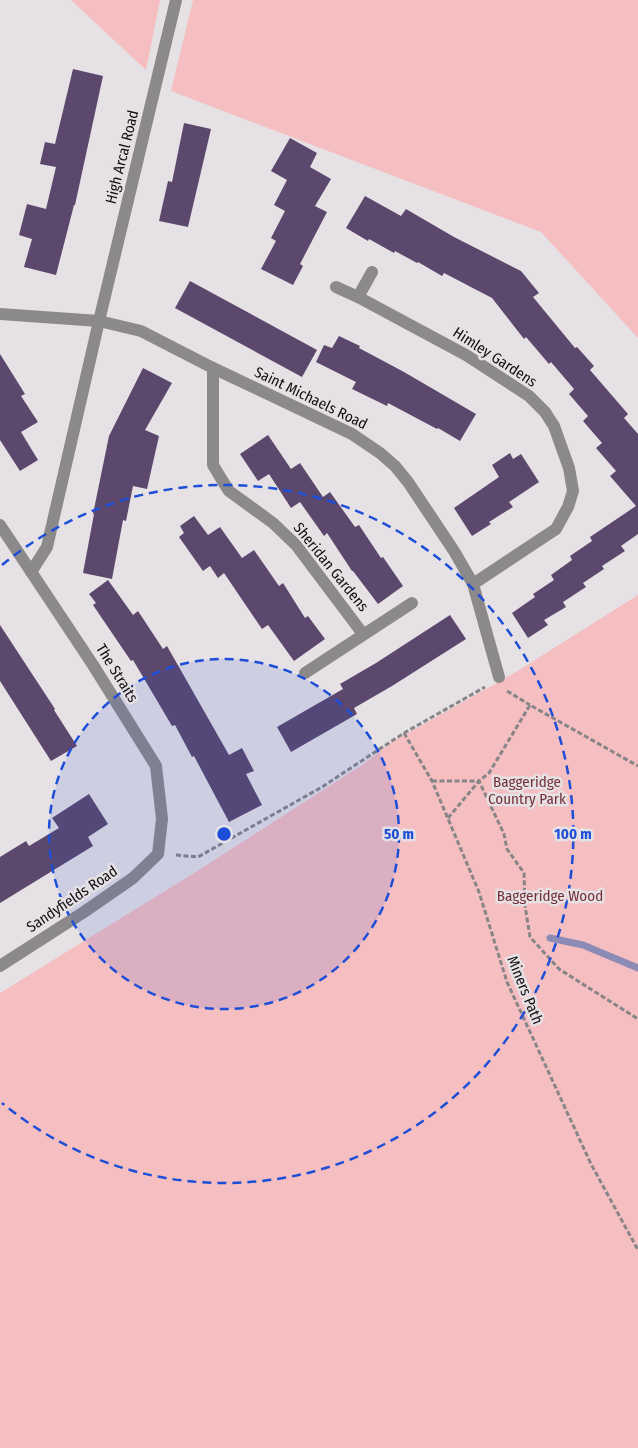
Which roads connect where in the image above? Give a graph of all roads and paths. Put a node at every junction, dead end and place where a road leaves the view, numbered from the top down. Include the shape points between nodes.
1 (176, 0) edge
2 (372, 272) dead end
3 (336, 287) dead end
4 (358, 297) junction
5 (0, 314) edge
6 (99, 321) junction
7 (213, 368) junction
8 (0, 525) edge
9 (31, 572) junction
10 (473, 584) junction
11 (412, 603) dead end
12 (364, 634) junction
13 (305, 673) dead end
14 (496, 680) junction
15 (530, 706) junction
16 (404, 733) junction
17 (638, 766) edge
18 (432, 781) junction
19 (479, 781) junction
20 (448, 818) junction
21 (158, 854) junction
22 (0, 966) edge
23 (638, 1020) edge
24 (638, 1250) edge

1 - 6 street, High Arcal Road
2 - 4 street
3 - 4 street, Himley Gardens
4 - 10 street, Himley Gardens via 466,355 529,396 554,426 569,468 573,491 568,507 556,529
5 - 6 street
6 - 7 street, Saint Michaels Road via 141,331
6 - 9 street, High Arcal Road via 47,548
7 - 10 street, Saint Michaels Road via 352,434 380,453 408,482
7 - 12 street, Sheridan Gardens via 213,465 229,491 273,523 296,545
8 - 9 street, The Straits
9 - 21 street, The Straits via 156,766 162,819
10 - 14 street, Saint Michaels Road
11 - 12 street, Sheridan Gardens
12 - 13 street, Sheridan Gardens
14 - 15 path
14 - 16 path
15 - 17 path
15 - 19 path via 489,773
16 - 18 path, Miners Path
16 - 21 path via 322,787 198,857
18 - 19 path
18 - 20 path, Miners Path
19 - 20 path
19 - 23 path via 504,834 507,849 524,873 530,937 558,969
20 - 24 path, Miners Path via 479,892 507,982 591,1164
21 - 22 street, Sandyfields Road via 133,878

